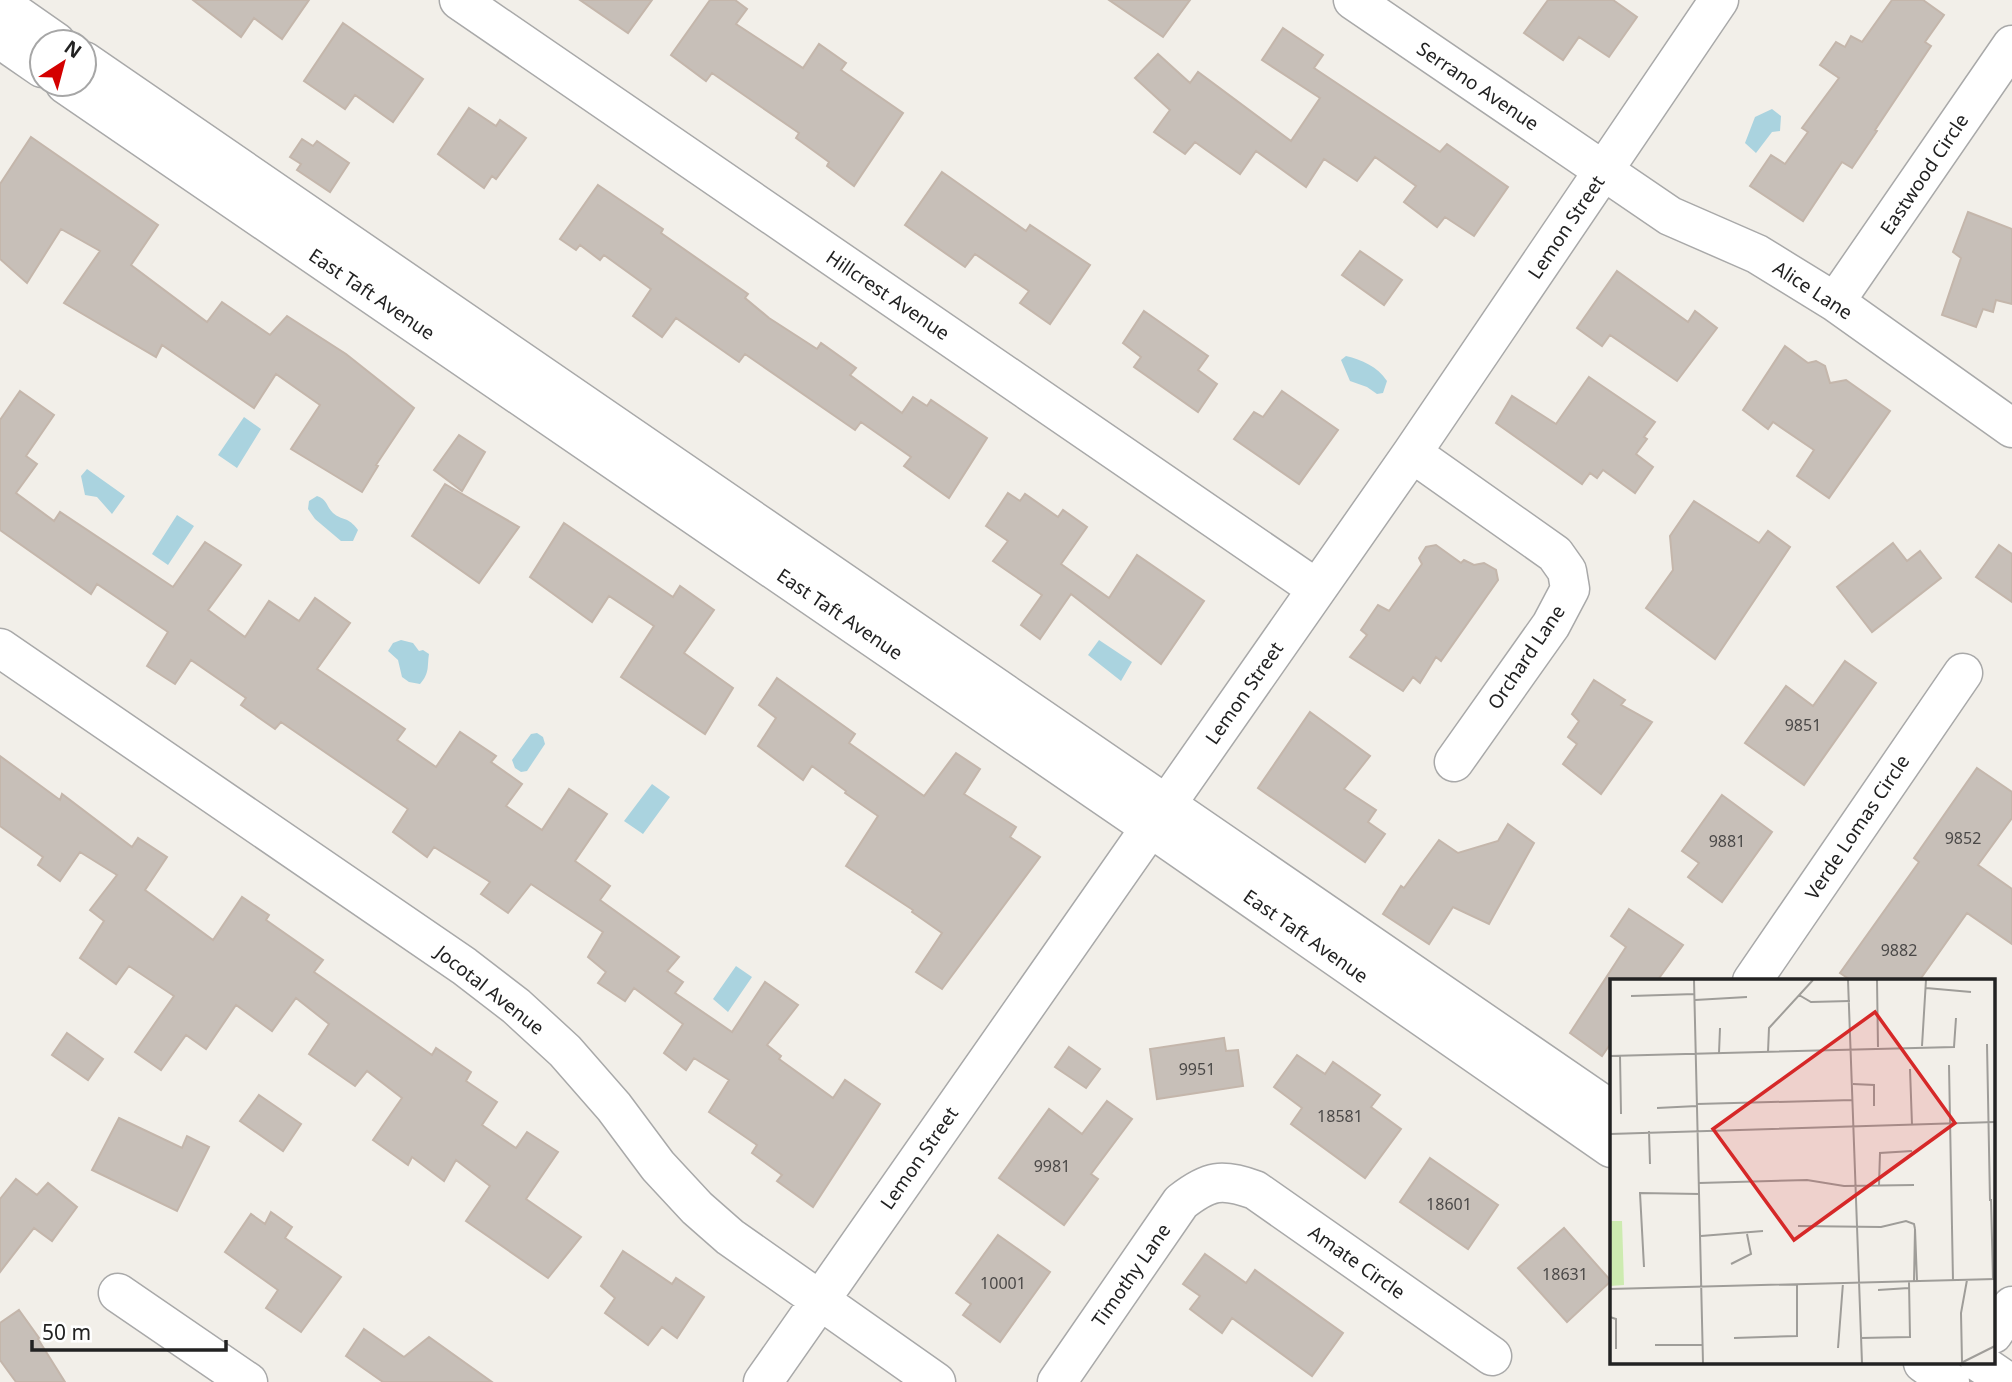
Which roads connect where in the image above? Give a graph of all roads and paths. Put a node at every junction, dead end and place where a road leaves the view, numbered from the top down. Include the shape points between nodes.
1 (459, 0) edge
2 (1353, 0) edge
3 (1719, 0) edge
4 (0, 3) edge
5 (36, 28) edge
6 (0, 39) edge
7 (2012, 45) edge
8 (28, 58) edge
9 (98, 71) edge
10 (87, 98) edge
11 (1603, 172) junction
12 (1835, 302) junction
13 (428, 315) junction
14 (2012, 428) edge
15 (1412, 453) junction
16 (1317, 589) junction
17 (0, 648) edge
18 (1963, 673) dead end
19 (1454, 762) dead end
20 (1159, 816) junction
21 (1753, 979) edge
22 (1610, 1109) edge
23 (1610, 1147) edge
24 (1216, 1182) joint
25 (118, 1293) dead end
26 (819, 1301) junction
27 (2012, 1306) edge
28 (1994, 1333) edge
29 (1493, 1356) dead end
30 (1924, 1364) edge
31 (1972, 1364) edge
32 (1981, 1364) edge
33 (248, 1382) edge
34 (763, 1382) edge
35 (936, 1382) edge
36 (1057, 1382) edge
37 (1950, 1382) edge
38 (1960, 1382) edge
39 (2008, 1382) edge

1 - 16 street, Hillcrest Avenue
2 - 11 street, Serrano Avenue
3 - 11 street, Lemon Street
4 - 5 street
6 - 8 street
7 - 12 street, Eastwood Circle
9 - 13 street, East Taft Avenue
10 - 13 street, East Taft Avenue
11 - 12 street, Alice Lane via 1670,216 1757,254
11 - 15 street, Lemon Street
12 - 14 street, Alice Lane
13 - 20 street, East Taft Avenue
15 - 16 street, Lemon Street
15 - 19 street, Orchard Lane via 1555,554 1567,571 1570,589 1551,625
16 - 20 street, Lemon Street
17 - 26 street, Jocotal Avenue via 505,998 565,1051 697,1208
18 - 21 street, Verde Lomas Circle
20 - 22 street, East Taft Avenue
20 - 23 street, East Taft Avenue
20 - 26 street, Lemon Street
24 - 29 street, Amate Circle via 1255,1190
24 - 36 street, Timothy Lane via 1181,1202
25 - 33 street
26 - 34 street, Lemon Street
26 - 35 street, Jocotal Avenue
27 - 28 street
30 - 37 street
31 - 38 street
32 - 39 street

